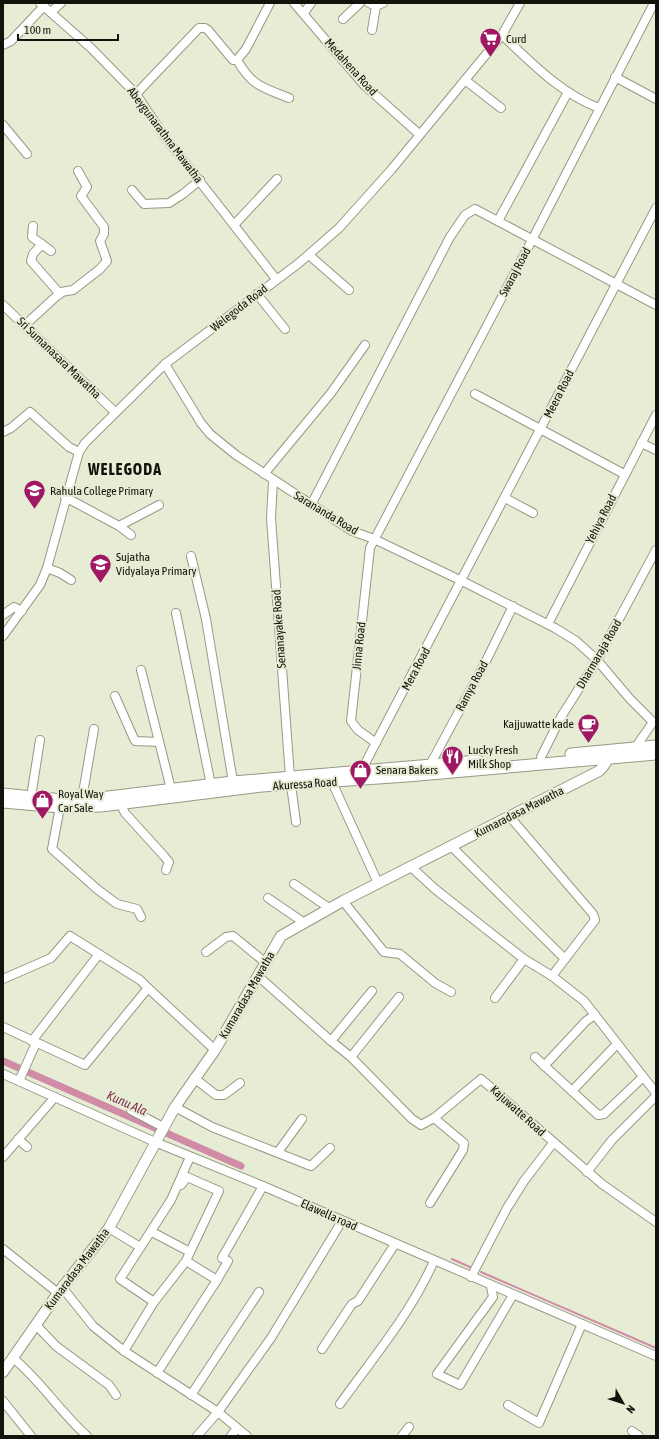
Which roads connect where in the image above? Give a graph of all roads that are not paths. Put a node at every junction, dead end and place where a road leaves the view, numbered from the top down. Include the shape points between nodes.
1 (61, 3) edge
2 (294, 3) edge
3 (311, 3) edge
4 (360, 3) edge
5 (520, 3) edge
6 (654, 3) edge
7 (268, 4) edge
8 (376, 4) edge
9 (45, 7) edge
10 (304, 13) junction
11 (343, 19) dead end
12 (372, 30) dead end
13 (502, 35) junction
14 (3, 45) edge
15 (237, 60) junction
16 (615, 77) junction
17 (465, 80) junction
18 (568, 92) junction
19 (136, 94) junction
20 (289, 98) dead end
21 (656, 99) edge
22 (501, 108) dead end
23 (599, 108) junction
24 (3, 125) edge
25 (420, 134) junction
26 (27, 154) dead end
27 (78, 171) dead end
28 (277, 179) dead end
29 (200, 180) junction
30 (132, 190) dead end
31 (656, 208) edge
32 (498, 221) junction
33 (234, 225) junction
34 (33, 226) dead end
35 (532, 240) junction
36 (42, 244) junction
37 (51, 252) dead end
38 (309, 255) junction
39 (276, 279) junction
40 (615, 284) junction
41 (349, 290) dead end
42 (60, 294) junction
43 (257, 294) junction
44 (3, 305) edge
45 (656, 305) edge
46 (25, 325) junction
47 (286, 329) dead end
48 (365, 345) dead end
49 (165, 364) junction
50 (475, 394) dead end
51 (115, 412) junction
52 (656, 415) edge
53 (540, 429) junction
54 (3, 432) edge
55 (641, 443) junction
56 (656, 450) edge
57 (79, 452) junction
58 (264, 474) junction
59 (624, 474) junction
60 (273, 481) junction
61 (65, 497) junction
62 (504, 498) junction
63 (159, 505) dead end
64 (311, 505) junction
65 (534, 513) dead end
66 (119, 526) junction
67 (131, 535) dead end
68 (374, 539) junction
69 (656, 550) edge
70 (191, 556) dead end
71 (47, 568) junction
72 (71, 580) dead end
73 (462, 581) junction
74 (513, 606) junction
75 (22, 611) junction
76 (176, 613) dead end
77 (3, 615) edge
78 (548, 624) junction
79 (3, 636) edge
80 (597, 660) junction
81 (141, 670) dead end
82 (115, 696) dead end
83 (94, 729) dead end
84 (40, 740) dead end
85 (159, 742) junction
86 (376, 743) junction
87 (656, 746) edge
88 (635, 748) junction
89 (607, 754) junction
90 (656, 754) edge
91 (541, 756) junction
92 (430, 765) junction
93 (365, 775) junction
94 (290, 781) junction
95 (233, 782) junction
96 (332, 782) junction
97 (211, 785) junction
98 (171, 790) junction
99 (197, 791) junction
100 (3, 794) edge
101 (30, 797) junction
102 (82, 799) junction
103 (3, 802) edge
104 (121, 805) junction
105 (60, 807) junction
106 (510, 817) junction
107 (296, 822) dead end
108 (451, 846) junction
109 (410, 866) junction
110 (166, 870) dead end
111 (378, 883) junction
112 (294, 884) dead end
113 (268, 898) dead end
114 (343, 901) junction
115 (329, 908) junction
116 (142, 917) dead end
117 (303, 922) junction
118 (206, 952) dead end
119 (99, 954) junction
120 (524, 959) junction
121 (565, 959) junction
122 (266, 963) junction
123 (258, 976) junction
124 (552, 976) junction
125 (3, 980) edge
126 (148, 988) junction
127 (372, 991) dead end
128 (450, 992) dead end
129 (399, 997) dead end
130 (495, 998) dead end
131 (595, 1015) junction
132 (3, 1027) edge
133 (331, 1041) junction
134 (34, 1042) junction
135 (617, 1044) junction
136 (215, 1050) junction
137 (351, 1057) junction
138 (534, 1057) dead end
139 (544, 1066) junction
140 (3, 1074) edge
141 (643, 1077) junction
142 (194, 1078) junction
143 (18, 1081) junction
144 (240, 1083) dead end
145 (572, 1091) junction
146 (55, 1097) junction
147 (655, 1098) edge
148 (175, 1107) junction
149 (131, 1110) dead end
150 (434, 1118) junction
151 (302, 1119) dead end
152 (163, 1127) junction
153 (18, 1139) junction
154 (155, 1142) junction
155 (553, 1143) junction
156 (27, 1147) dead end
157 (330, 1148) dead end
158 (278, 1152) junction
159 (3, 1157) edge
160 (190, 1157) junction
161 (587, 1172) junction
162 (177, 1185) junction
163 (263, 1186) junction
164 (430, 1203) dead end
165 (342, 1221) junction
166 (656, 1222) edge
167 (109, 1228) junction
168 (152, 1232) junction
169 (395, 1244) junction
170 (140, 1247) junction
171 (3, 1249) edge
172 (190, 1252) junction
173 (186, 1261) junction
174 (434, 1261) junction
175 (471, 1277) junction
176 (216, 1280) junction
177 (491, 1286) junction
178 (60, 1290) junction
179 (259, 1292) dead end
180 (513, 1295) junction
181 (154, 1302) junction
182 (582, 1324) junction
183 (36, 1325) junction
184 (322, 1349) dead end
185 (124, 1351) junction
186 (656, 1356) edge
187 (7, 1363) edge
188 (157, 1373) junction
189 (116, 1395) dead end
190 (192, 1395) junction
191 (3, 1401) edge
192 (340, 1404) dead end
193 (508, 1405) dead end
194 (218, 1412) junction
195 (408, 1427) dead end
196 (238, 1428) junction
197 (31, 1436) edge
198 (87, 1436) edge
199 (197, 1436) edge
200 (231, 1436) edge
201 (247, 1436) edge
202 (402, 1436) edge

1 - 9 street
2 - 10 street, Medahena Road
3 - 10 street
4 - 11 street
5 - 13 street, Welegoda Road
6 - 16 street, Swaraj Road
7 - 15 street via 246,49
8 - 12 street
9 - 14 street via 11,41
9 - 19 street, Abeygunarathna Mawatha via 91,48
10 - 25 street, Medahena Road via 364,85
13 - 17 street, Welegoda Road
13 - 18 street
15 - 19 street via 233,60 208,30 199,28
15 - 20 street via 245,76 256,85
16 - 21 street
16 - 23 street, Swaraj Road
17 - 22 street
17 - 25 street, Welegoda Road
18 - 23 street
18 - 32 street
19 - 29 street, Abeygunarathna Mawatha
23 - 35 street, Swaraj Road
24 - 26 street
25 - 38 street, Welegoda Road via 339,228
27 - 42 street via 87,187 81,196 104,228 100,241 107,260 100,269 73,290
28 - 33 street
29 - 30 street via 169,202 144,204
29 - 33 street, Abeygunarathna Mawatha
31 - 40 street, Meera Road
32 - 35 street
32 - 64 street via 475,209 465,215 450,237
33 - 39 street, Abeygunarathna Mawatha
34 - 36 street via 32,237
35 - 40 street
35 - 68 street, Swaraj Road
36 - 37 street
36 - 42 street via 33,254 31,261
38 - 39 street, Welegoda Road
38 - 41 street
39 - 43 street, Welegoda Road
40 - 45 street
40 - 53 street, Meera Road
42 - 46 street
43 - 47 street
43 - 49 street, Welegoda Road
44 - 46 street, Sri Sumanasara Mawatha
46 - 51 street, Sri Sumanasara Mawatha
48 - 58 street via 331,393
49 - 51 street, Welegoda Road
49 - 58 street, Sarananda Road via 210,434
50 - 53 street
51 - 57 street, Welegoda Road
52 - 55 street, Yehiya Road
53 - 59 street
53 - 62 street, Meera Road
54 - 57 street via 30,412 69,448
55 - 56 street
55 - 59 street, Yehiya Road
57 - 61 street, Welegoda Road
58 - 60 street, Sarananda Road
59 - 78 street, Yehiya Road
60 - 64 street, Sarananda Road
60 - 94 street, Senanayake Road via 271,518
61 - 66 street
61 - 71 street, Welegoda Road
62 - 65 street
62 - 73 street, Meera Road
63 - 66 street
64 - 68 street, Sarananda Road via 352,531
66 - 67 street
68 - 73 street, Sarananda Road
68 - 86 street, Jinna Road via 370,548 351,722
69 - 80 street, Dharmaraja Road
70 - 95 street via 206,619
71 - 72 street via 60,572
71 - 75 street, Welegoda Road via 40,585
73 - 74 street, Sarananda Road
73 - 86 street, Mera Road
74 - 78 street, Sarananda Road
74 - 92 street, Ramya Road
75 - 77 street via 14,607
75 - 79 street, Welegoda Road
76 - 97 street
78 - 80 street, Sarananda Road via 576,642
80 - 88 street, Sarananda Road via 653,722
80 - 91 street, Dharmaraja Road via 561,717
81 - 85 street
82 - 85 street via 135,742
83 - 102 street
84 - 101 street
85 - 98 street
86 - 93 street, Mera Road via 368,757
87 - 88 highway, Akuressa Road
88 - 89 highway, Akuressa Road
89 - 90 highway, Akuressa Road
89 - 91 highway, Akuressa Road
89 - 93 highway, Akuressa Road
89 - 106 main road, Kumaradasa Mawatha via 605,765 599,771
91 - 92 highway, Akuressa Road
92 - 93 highway, Akuressa Road
93 - 94 highway, Akuressa Road
93 - 96 highway, Akuressa Road
94 - 95 highway, Akuressa Road
94 - 96 highway, Akuressa Road
94 - 99 highway, Akuressa Road
94 - 107 street, Senanayake Road
95 - 97 highway, Akuressa Road
96 - 111 street
97 - 99 highway, Akuressa Road
98 - 99 highway, Akuressa Road
98 - 102 highway, Akuressa Road
99 - 104 highway, Akuressa Road
100 - 101 highway, Akuressa Road
101 - 102 highway, Akuressa Road
103 - 105 highway, Akuressa Road
104 - 105 highway, Akuressa Road
104 - 110 street via 125,813 164,856 168,862
105 - 116 street via 52,849 97,889 117,904 136,909
106 - 108 main road, Kumaradasa Mawatha
106 - 121 street via 593,914 595,920
108 - 109 main road, Kumaradasa Mawatha
108 - 121 street
109 - 111 main road, Kumaradasa Mawatha
109 - 120 street via 435,889
111 - 114 main road, Kumaradasa Mawatha
112 - 115 street
113 - 117 street
114 - 115 main road, Kumaradasa Mawatha
114 - 128 street via 384,952 400,954
115 - 117 main road, Kumaradasa Mawatha
117 - 122 main road, Kumaradasa Mawatha via 281,936
118 - 122 street via 226,937 233,936
119 - 125 street via 70,936 51,958
119 - 126 street via 140,980
119 - 134 street
120 - 124 street
120 - 130 street
121 - 124 street
122 - 123 main road, Kumaradasa Mawatha
123 - 133 street, Kajuwatte Road
123 - 136 main road, Kumaradasa Mawatha
124 - 131 street via 584,1002
126 - 134 street via 85,1064
126 - 136 street
127 - 133 street
129 - 137 street
131 - 135 street
131 - 139 street via 586,1021
132 - 134 street
133 - 137 street, Kajuwatte Road
134 - 143 street
135 - 141 street
135 - 145 street
136 - 142 main road, Kumaradasa Mawatha
137 - 150 street, Kajuwatte Road via 412,1120 421,1125
138 - 139 street
139 - 145 street
140 - 143 street, Elawella road
141 - 145 street via 604,1114 598,1115
141 - 147 street via 656,1093
142 - 144 street via 216,1095 224,1095
142 - 148 main road, Kumaradasa Mawatha
143 - 146 street, Elawella road
146 - 153 street
146 - 154 street, Elawella road
147 - 161 street via 612,1140
148 - 152 main road, Kumaradasa Mawatha
148 - 158 street via 212,1127
149 - 152 street
150 - 155 street, Kajuwatte Road via 481,1079
150 - 164 street via 464,1143 463,1150
151 - 158 street
152 - 154 main road, Kumaradasa Mawatha
153 - 156 street
153 - 159 street
154 - 160 street, Elawella road
154 - 167 main road, Kumaradasa Mawatha
155 - 161 street, Kajuwatte Road
155 - 175 street via 507,1208
157 - 158 street via 311,1166
160 - 162 street
160 - 163 street, Elawella road
161 - 166 street, Kajuwatte Road
162 - 168 street
162 - 172 street via 181,1186 187,1177 218,1192
163 - 165 street, Elawella road
163 - 176 street via 222,1258 228,1261
165 - 169 street, Elawella road
165 - 194 street via 271,1338
167 - 170 street
167 - 178 main road, Kumaradasa Mawatha
168 - 170 street
168 - 172 street
169 - 174 street, Elawella road
169 - 184 street via 358,1301 352,1304
170 - 181 street via 120,1280
171 - 178 street
172 - 173 street
173 - 176 street
173 - 181 street
174 - 175 street, Elawella road
174 - 192 street via 410,1307
175 - 177 street, Elawella road
176 - 188 street
177 - 180 street, Elawella road
177 - 180 street via 493,1297 437,1374 460,1386
178 - 183 main road, Kumaradasa Mawatha
178 - 185 street via 93,1326
179 - 190 street
180 - 182 street, Elawella road
181 - 185 street
182 - 186 street, Elawella road
182 - 193 street via 539,1423
183 - 187 main road, Kumaradasa Mawatha
183 - 189 street via 56,1346 109,1385
185 - 188 street
187 - 198 street via 31,1373
188 - 190 street
190 - 194 street
191 - 197 street
194 - 196 street
194 - 199 street
195 - 202 street
196 - 200 street
196 - 201 street

